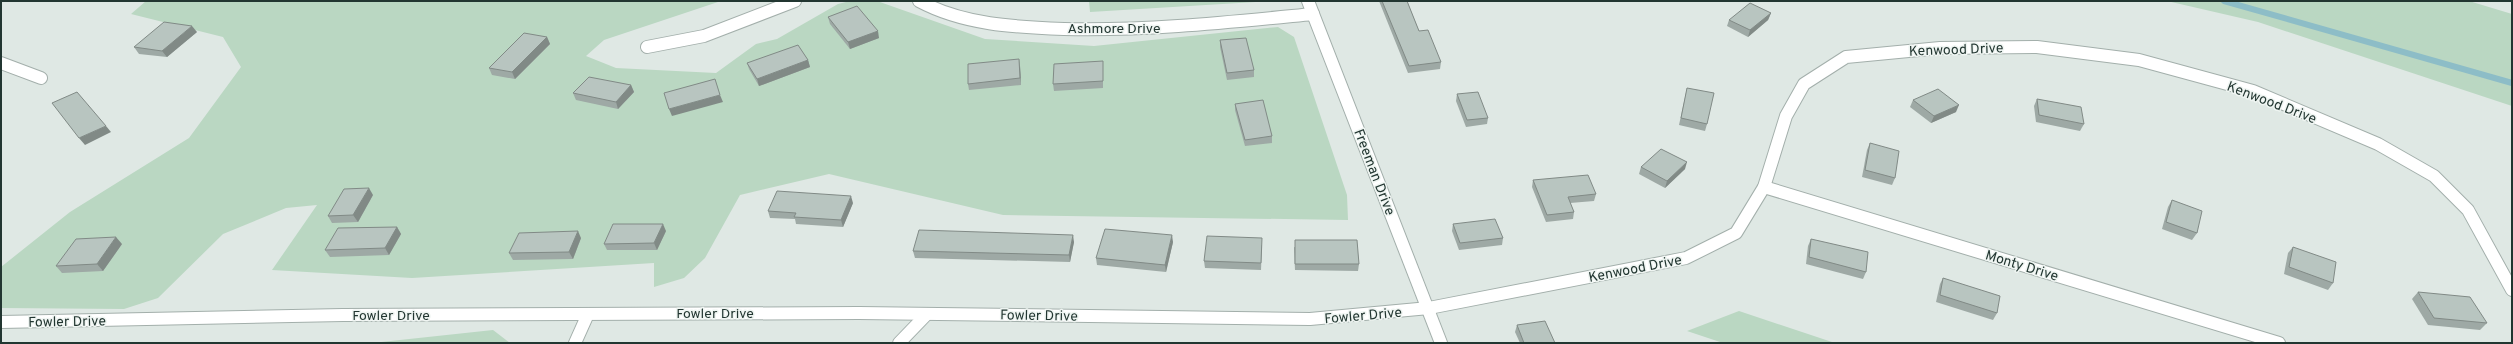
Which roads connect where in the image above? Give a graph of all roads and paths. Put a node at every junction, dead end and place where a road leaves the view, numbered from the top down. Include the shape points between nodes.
1 (795, 1) edge
2 (919, 1) edge
3 (1308, 1) edge
4 (1313, 14) junction
5 (647, 47) dead end
6 (1, 63) edge
7 (42, 78) dead end
8 (1764, 187) junction
9 (2512, 290) edge
10 (1429, 308) junction
11 (588, 314) junction
12 (927, 314) junction
13 (1, 322) edge
14 (575, 343) edge
15 (899, 343) edge
16 (1441, 343) edge
17 (2279, 343) edge

1 - 5 street via 711,35 679,44
2 - 4 street, Ashmore Drive via 949,15 978,22 1004,26 1086,30 1195,26
3 - 4 street, Freeman Drive
4 - 10 street, Freeman Drive
6 - 7 street
8 - 9 street, Kenwood Drive via 1786,116 1804,84 1846,57 1940,48 2036,46 2139,60 2253,91 2378,144 2434,176 2468,210
8 - 10 street, Kenwood Drive via 1736,233 1686,258
8 - 17 street, Monty Drive
10 - 12 street, Fowler Drive via 1310,319
10 - 16 street, Freeman Drive
11 - 12 street, Fowler Drive
11 - 13 street, Fowler Drive via 343,315
11 - 14 street
12 - 15 street

